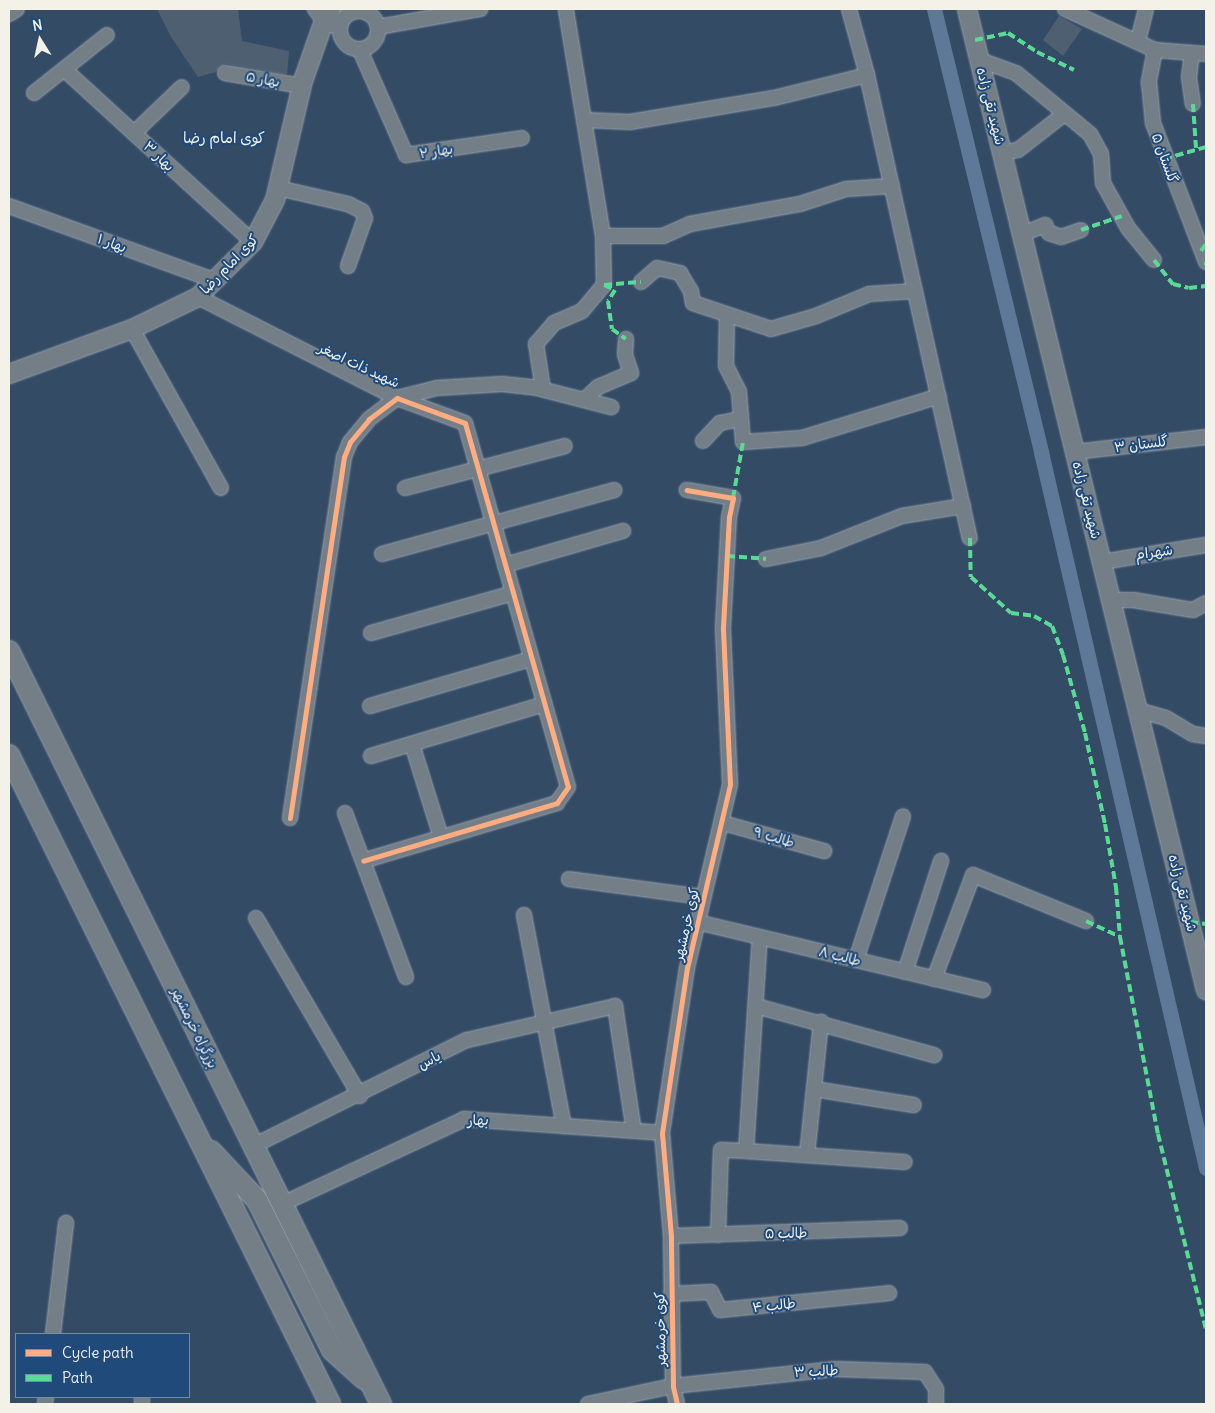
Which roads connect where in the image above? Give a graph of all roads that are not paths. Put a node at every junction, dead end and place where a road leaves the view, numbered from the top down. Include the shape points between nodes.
1 (17, 9) edge
2 (480, 9) edge
3 (566, 9) edge
4 (849, 9) edge
5 (967, 9) edge
6 (1065, 9) edge
7 (1146, 9) edge
8 (9, 14) edge
9 (328, 17) edge
10 (378, 27) junction
11 (107, 35) dead end
12 (1138, 41) junction
13 (360, 50) junction
14 (1155, 50) junction
15 (1192, 53) junction
16 (1206, 54) edge
17 (980, 60) junction
18 (65, 70) junction
19 (225, 72) dead end
20 (867, 75) junction
21 (302, 86) junction
22 (182, 87) dead end
23 (34, 93) dead end
24 (1193, 104) dead end
25 (1063, 115) junction
26 (584, 120) junction
27 (134, 134) junction
28 (522, 138) dead end
29 (1002, 153) junction
30 (892, 186) junction
31 (278, 188) junction
32 (9, 206) edge
33 (1081, 230) dead end
34 (1022, 234) junction
35 (603, 236) junction
36 (253, 242) junction
37 (1154, 260) dead end
38 (1206, 262) edge
39 (348, 266) dead end
40 (216, 281) junction
41 (641, 282) dead end
42 (915, 291) junction
43 (198, 297) junction
44 (727, 315) junction
45 (132, 330) junction
46 (626, 339) dead end
47 (9, 374) edge
48 (543, 389) junction
49 (939, 396) junction
50 (397, 398) junction
51 (584, 400) junction
52 (611, 407) dead end
53 (742, 419) junction
54 (1206, 437) edge
55 (703, 441) dead end
56 (565, 446) dead end
57 (1075, 452) junction
58 (478, 470) junction
59 (221, 488) dead end
60 (406, 488) dead end
61 (614, 490) dead end
62 (687, 490) dead end
63 (963, 506) junction
64 (493, 523) junction
65 (623, 531) dead end
66 (970, 538) dead end
67 (1206, 545) edge
68 (382, 554) dead end
69 (766, 559) dead end
70 (1102, 562) junction
71 (505, 565) junction
72 (513, 593) junction
73 (1111, 600) junction
74 (1206, 603) edge
75 (371, 633) dead end
76 (9, 651) edge
77 (531, 659) junction
78 (544, 704) junction
79 (370, 706) dead end
80 (1138, 710) junction
81 (1206, 736) edge
82 (412, 744) junction
83 (9, 756) edge
84 (370, 756) dead end
85 (345, 813) dead end
86 (903, 816) dead end
87 (290, 818) dead end
88 (723, 823) junction
89 (442, 837) junction
90 (824, 851) dead end
91 (363, 861) junction
92 (941, 861) dead end
93 (569, 879) dead end
94 (703, 897) junction
95 (524, 915) dead end
96 (256, 918) dead end
97 (1086, 921) dead end
98 (697, 922) junction
99 (760, 937) junction
100 (856, 960) junction
101 (905, 972) junction
102 (406, 977) dead end
103 (934, 979) junction
104 (983, 990) dead end
105 (1206, 990) edge
106 (756, 1006) junction
107 (544, 1021) junction
108 (821, 1022) junction
109 (934, 1055) dead end
110 (814, 1089) junction
111 (360, 1096) junction
112 (914, 1105) dead end
113 (564, 1126) junction
114 (634, 1131) junction
115 (662, 1133) junction
116 (197, 1136) junction
117 (253, 1146) junction
118 (746, 1151) junction
119 (806, 1155) junction
120 (905, 1162) dead end
121 (282, 1204) junction
122 (66, 1223) dead end
123 (900, 1228) dead end
124 (718, 1235) junction
125 (671, 1236) junction
126 (310, 1260) junction
127 (291, 1269) junction
128 (268, 1280) junction
129 (889, 1293) dead end
130 (671, 1294) junction
131 (53, 1333) edge
132 (372, 1385) junction
133 (673, 1386) junction
134 (330, 1404) edge
135 (381, 1404) edge
136 (588, 1404) edge
137 (677, 1404) edge
138 (936, 1404) edge

1 - 8 street
2 - 10 street
3 - 26 street
4 - 20 street
5 - 17 main road, شهید تقی زاده
6 - 12 street
7 - 12 street
9 - 10 street via 344,18 354,12 364,12 374,17
9 - 13 street via 349,47
9 - 21 main road, کوی امام رضا
10 - 13 street via 374,42
11 - 18 street
12 - 14 street
13 - 28 street, بهار ۲ via 406,155
14 - 15 street
14 - 38 street, گلستان ۵ via 1149,82 1152,123
15 - 16 street
15 - 24 street via 1189,77
17 - 25 street via 1016,73 1052,101
17 - 29 main road, شهید تقی زاده
18 - 23 street
18 - 27 street, بهار ۳
19 - 21 street, بهار ۵
20 - 26 street via 774,98 630,122
20 - 30 street
21 - 31 main road, کوی امام رضا
22 - 27 street
25 - 29 street via 1018,150
25 - 37 street via 1090,134 1101,154 1103,183 1128,228
26 - 35 street
27 - 36 street, بهار ۳
29 - 34 main road, شهید تقی زاده
30 - 35 street via 846,189 800,204 690,224 663,236
30 - 42 street
31 - 36 main road, کوی امام رضا via 262,229
31 - 39 street via 348,204 362,211 365,218
32 - 40 street, بهار ۱
33 - 34 street via 1061,237 1049,233 1045,224
34 - 57 main road, شهید تقی زاده
35 - 48 street via 604,285 582,311 554,323 536,344
36 - 40 main road, کوی امام رضا
40 - 43 main road, کوی امام رضا
41 - 44 street via 657,268 680,273 691,291 693,303
42 - 44 street via 869,294 816,316 771,329
42 - 49 street
43 - 45 main road, کوی امام رضا
43 - 50 street, شهید ذات اصغر
44 - 53 street via 726,366 739,392
45 - 47 main road, کوی امام رضا
45 - 59 street
46 - 51 street via 625,354 631,373 598,387
48 - 50 street, شهید ذات اصغر via 502,384 458,386 418,391
48 - 51 street, شهید ذات اصغر
49 - 53 street via 802,438 744,442
49 - 63 street
50 - 58 street via 465,423
50 - 87 street via 370,419 350,442 344,457
51 - 52 street, شهید ذات اصغر
53 - 55 street via 720,423
54 - 57 street, گلستان ۳
56 - 58 street
57 - 70 main road, شهید تقی زاده
58 - 60 street
58 - 64 street
61 - 64 street
62 - 88 street, کوی خرمشهر via 733,498 729,517 723,627 730,784
63 - 66 street
63 - 69 street via 902,516 821,548
64 - 68 street
64 - 71 street
65 - 71 street
67 - 70 street, شهرام
70 - 73 main road, شهید تقی زاده
71 - 72 street
72 - 75 street
72 - 77 street
73 - 74 street via 1133,600 1193,610
73 - 80 main road, شهید تقی زاده
76 - 117 highway, بزرگراه خرمشهر
77 - 78 street
77 - 79 street
78 - 82 street
78 - 89 street via 568,787 557,803
80 - 81 street via 1166,718 1192,734
80 - 105 main road, شهید تقی زاده
82 - 84 street
82 - 89 street
83 - 116 highway
85 - 91 street
86 - 100 street
88 - 90 street, طالب ۹
88 - 94 street, کوی خرمشهر
89 - 91 street
91 - 102 street
92 - 101 street
93 - 94 street
94 - 98 street, کوی خرمشهر
95 - 107 street
96 - 111 street
97 - 103 street via 973,875
98 - 99 street, طالب ۸
98 - 115 street, کوی خرمشهر
99 - 100 street, طالب ۸
99 - 106 street
100 - 101 street, طالب ۸
101 - 103 street, طالب ۸
103 - 104 street, طالب ۸
106 - 108 street
106 - 118 street
107 - 111 street, یاس via 467,1040
107 - 113 street
107 - 114 street, یاس via 615,1006
108 - 109 street
108 - 110 street
110 - 112 street
110 - 119 street
111 - 117 street, یاس
113 - 114 street, بهار
113 - 121 street, بهار via 464,1119
114 - 115 street, بهار
115 - 125 street, کوی خرمشهر
116 - 127 highway via 256,1200
116 - 128 highway
117 - 121 highway, بزرگراه خرمشهر
118 - 119 street
118 - 124 street via 721,1150
119 - 120 street
121 - 126 highway, بزرگراه خرمشهر
122 - 131 street
123 - 124 street, طالب ۵
124 - 125 street, طالب ۵
125 - 130 street, کوی خرمشهر
126 - 127 highway
126 - 132 highway, بزرگراه خرمشهر
127 - 128 highway
127 - 132 highway via 332,1350
128 - 134 highway
129 - 130 street, طالب ۴ via 720,1310 710,1292
130 - 133 street, کوی خرمشهر
132 - 135 highway, بزرگراه خرمشهر
133 - 136 street
133 - 137 street, کوی خرمشهر
133 - 138 street, طالب ۳ via 812,1370 925,1372 936,1389

